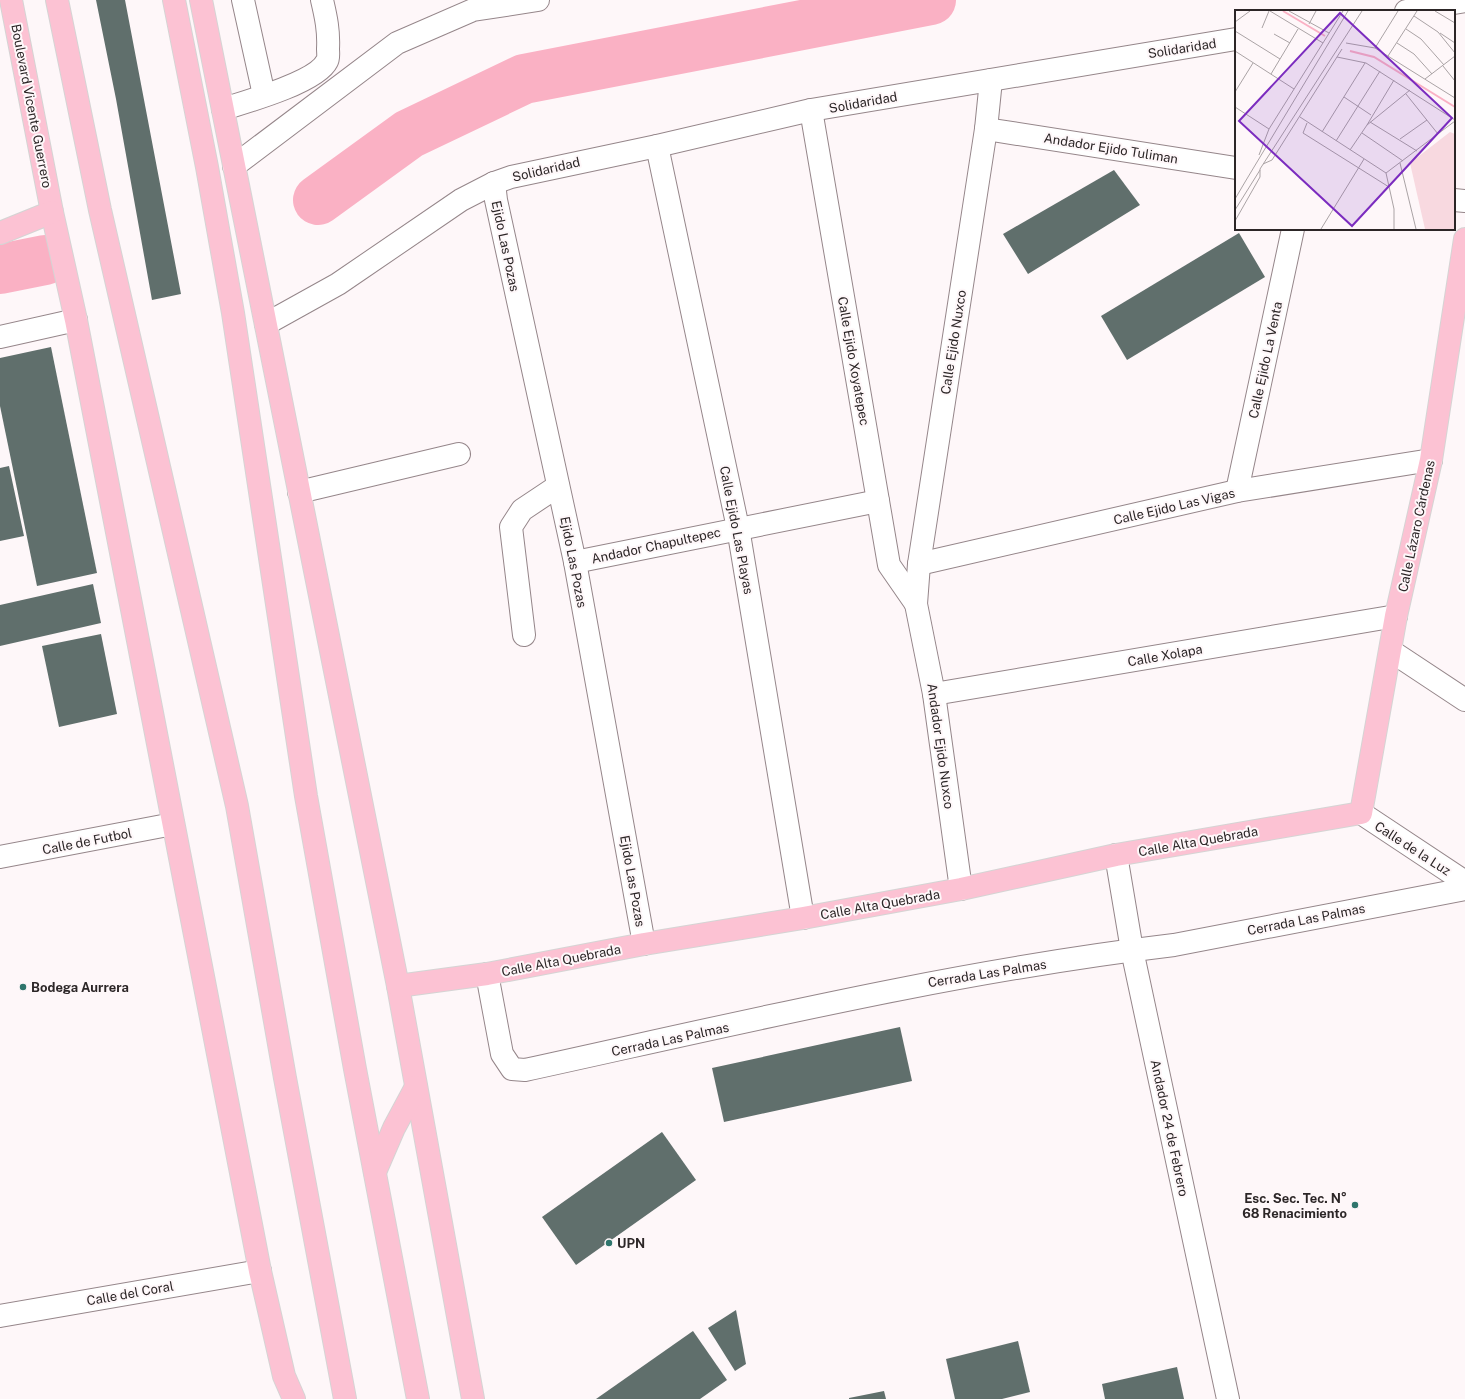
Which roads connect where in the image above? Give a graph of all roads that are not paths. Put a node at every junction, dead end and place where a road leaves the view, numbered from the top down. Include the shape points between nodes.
1 (11, 0) edge
2 (57, 0) edge
3 (174, 0) edge
4 (201, 0) edge
5 (243, 0) edge
6 (322, 0) edge
7 (538, 0) edge
8 (1465, 2) edge
9 (472, 5) edge
10 (1413, 10) edge
11 (1235, 39) edge
12 (991, 80) junction
13 (264, 95) junction
14 (223, 109) junction
15 (811, 110) junction
16 (986, 128) junction
17 (657, 146) junction
18 (234, 166) junction
19 (1235, 168) edge
20 (494, 183) junction
21 (1455, 200) edge
22 (1465, 201) edge
23 (52, 212) junction
24 (1293, 230) edge
25 (0, 233) edge
26 (1465, 238) edge
27 (76, 320) junction
28 (266, 324) junction
29 (0, 337) edge
30 (459, 454) dead end
31 (1431, 460) junction
32 (558, 486) junction
33 (1237, 491) junction
34 (299, 492) junction
35 (878, 501) junction
36 (738, 528) junction
37 (575, 562) junction
38 (920, 564) junction
39 (916, 604) junction
40 (1396, 616) junction
41 (524, 635) dead end
42 (1391, 651) junction
43 (934, 694) junction
44 (1465, 700) edge
45 (1361, 813) junction
46 (173, 824) junction
47 (1116, 855) junction
48 (0, 857) edge
49 (1465, 882) edge
50 (961, 889) junction
51 (1465, 889) edge
52 (803, 918) junction
53 (644, 944) junction
54 (1132, 950) junction
55 (487, 974) junction
56 (398, 986) junction
57 (416, 1087) junction
58 (375, 1172) junction
59 (260, 1271) junction
60 (0, 1316) edge
61 (294, 1399) edge
62 (345, 1399) edge
63 (418, 1399) edge
64 (473, 1399) edge
65 (1228, 1399) edge

1 - 23 main road, Boulevard Vicente Guerrero
2 - 62 main road via 100,210 237,806
3 - 58 main road via 233,313 306,796
4 - 14 main road
5 - 13 street
6 - 13 street via 328,31 328,60 319,71 308,78
7 - 9 street
8 - 10 street
9 - 18 street via 397,43
11 - 12 street, Solidaridad
12 - 15 street, Solidaridad
12 - 16 street, Calle Ejido Nuxco
13 - 14 street
14 - 18 main road
15 - 17 street, Solidaridad
15 - 35 street, Calle Ejido Xoyatepec
16 - 19 street, Andador Ejido Tuliman
16 - 38 street, Calle Ejido Nuxco
17 - 20 street, Solidaridad via 511,177
17 - 36 street, Calle Ejido Las Playas
18 - 28 main road
20 - 28 street, Solidaridad via 461,200 338,284
20 - 32 street, Ejido Las Pozas
21 - 22 street
23 - 25 main road
23 - 27 main road, Boulevard Vicente Guerrero
24 - 33 street, Calle Ejido La Venta
26 - 31 main road, Calle Lázaro Cárdenas
27 - 29 street
27 - 46 main road, Boulevard Vicente Guerrero
28 - 34 main road
30 - 34 street
31 - 33 street, Calle Ejido Las Vigas
31 - 40 main road, Calle Lázaro Cárdenas
32 - 37 street, Ejido Las Pozas
32 - 41 street via 522,510 511,527
33 - 38 street, Calle Ejido Las Vigas
34 - 56 main road
35 - 36 street, Andador Chapultepec
35 - 39 street, Calle Ejido Xoyatepec via 889,565
36 - 37 street, Andador Chapultepec
36 - 52 street, Calle Ejido Las Playas
37 - 53 street, Ejido Las Pozas
38 - 39 street, Calle Ejido Nuxco
39 - 43 street, Andador Ejido Nuxco
40 - 42 main road, Calle Lázaro Cárdenas
40 - 43 street, Calle Xolapa
42 - 44 street
42 - 45 main road, Calle Lázaro Cárdenas
43 - 50 street, Andador Ejido Nuxco
45 - 47 main road, Calle Alta Quebrada
45 - 49 street, Calle de la Luz
46 - 48 street, Calle de Futbol
46 - 59 main road, Boulevard Vicente Guerrero
47 - 50 main road, Calle Alta Quebrada
47 - 54 street, Andador 24 de Febrero
50 - 52 main road, Calle Alta Quebrada
51 - 54 street, Cerrada Las Palmas via 1174,945
52 - 53 main road, Calle Alta Quebrada
53 - 55 main road, Calle Alta Quebrada
54 - 55 street, Cerrada Las Palmas via 931,982 525,1070 512,1068 502,1054
54 - 65 street, Andador 24 de Febrero
55 - 56 main road, Calle Alta Quebrada
56 - 57 main road
57 - 58 main road via 394,1128
57 - 64 main road
58 - 63 main road
59 - 60 street, Calle del Coral
59 - 61 main road, Boulevard Vicente Guerrero via 284,1376

